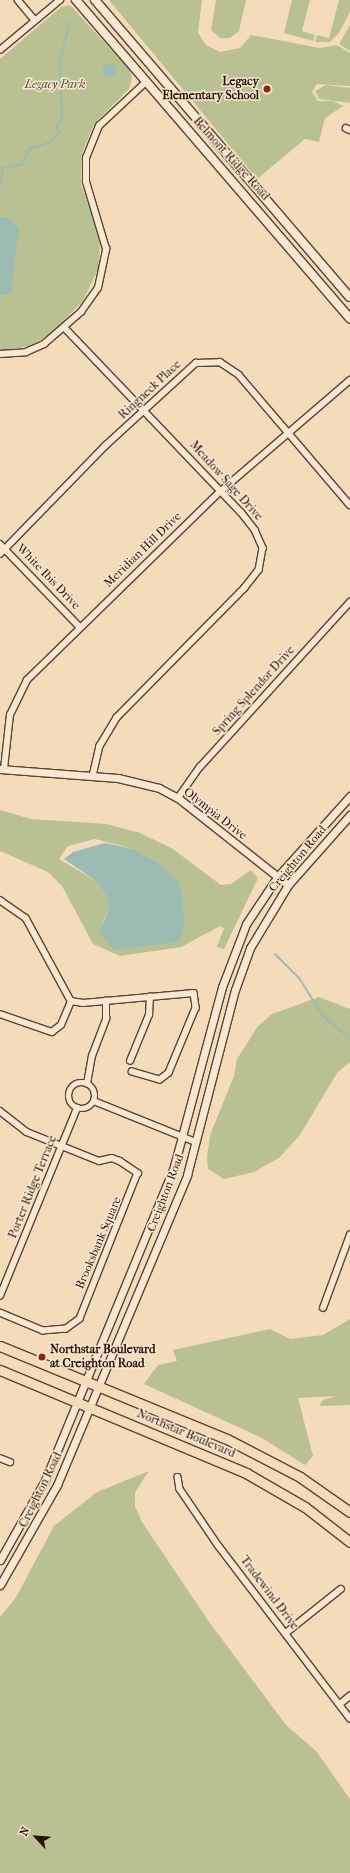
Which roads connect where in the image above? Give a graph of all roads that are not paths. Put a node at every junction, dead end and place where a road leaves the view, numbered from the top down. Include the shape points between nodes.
1 (18, 0) edge
2 (60, 0) edge
3 (76, 0) edge
4 (95, 0) edge
5 (35, 20) junction
6 (0, 50) edge
7 (146, 82) junction
8 (350, 297) edge
9 (350, 318) edge
10 (64, 328) junction
11 (0, 354) edge
12 (350, 380) edge
13 (143, 410) junction
14 (288, 433) junction
15 (221, 491) junction
16 (350, 505) edge
17 (0, 544) edge
18 (5, 549) junction
19 (0, 554) edge
20 (350, 602) edge
21 (80, 627) junction
22 (2, 769) edge
23 (93, 776) junction
24 (350, 796) edge
25 (178, 798) junction
26 (350, 815) edge
27 (278, 876) junction
28 (288, 884) junction
29 (0, 901) edge
30 (150, 997) junction
31 (71, 1001) junction
32 (106, 1001) junction
33 (0, 1014) edge
34 (130, 1061) dead end
35 (132, 1072) dead end
36 (87, 1084) junction
37 (94, 1101) junction
38 (77, 1108) junction
39 (0, 1111) edge
40 (183, 1137) junction
41 (196, 1142) junction
42 (62, 1146) junction
43 (350, 1235) edge
44 (0, 1296) edge
45 (322, 1308) dead end
46 (0, 1313) edge
47 (0, 1346) edge
48 (0, 1370) edge
49 (86, 1381) junction
50 (100, 1386) junction
51 (77, 1402) junction
52 (91, 1408) junction
53 (0, 1458) edge
54 (10, 1462) dead end
55 (178, 1477) dead end
56 (350, 1512) edge
57 (350, 1542) edge
58 (0, 1560) edge
59 (0, 1585) edge
60 (341, 1589) dead end
61 (286, 1633) junction
62 (350, 1696) edge
63 (340, 1704) junction
64 (350, 1718) edge

1 - 5 street
2 - 5 street
3 - 7 main road, Belmont Ridge Road
4 - 8 main road, Belmont Ridge Road
5 - 6 street
7 - 9 main road, Belmont Ridge Road
7 - 10 street via 114,108 90,143 84,171 103,232 105,260 91,300
10 - 11 street via 31,350
10 - 13 street, Meadow Sage Drive
12 - 14 street, Meridian Hill Drive
13 - 14 street, Ringneck Place via 196,363 220,362 239,375
13 - 15 street, Meadow Sage Drive
13 - 18 street, Ringneck Place
14 - 15 street, Meridian Hill Drive
14 - 16 street, Ringneck Place
15 - 21 street, Meridian Hill Drive
15 - 23 street, Meadow Sage Drive via 260,539 259,570 204,633 117,718 100,746
17 - 18 street, White Ibis Drive
18 - 19 street, Ringneck Place
18 - 21 street, White Ibis Drive
20 - 25 street, Spring Splendor Drive via 200,766
21 - 22 street, Meridian Hill Drive via 37,668 20,691 10,715
22 - 23 street, Olympia Drive
23 - 25 street, Olympia Drive via 145,783
24 - 27 street, Creighton Road
25 - 27 street, Olympia Drive
26 - 28 street, Creighton Road
27 - 28 street, Olympia Drive
27 - 40 street, Creighton Road via 246,924 229,965
28 - 41 street, Creighton Road via 256,936 237,983
29 - 31 street via 26,918
30 - 32 street
30 - 34 street via 149,1015
30 - 35 street via 194,993 196,1008 165,1078 160,1080
31 - 32 street
31 - 33 street via 61,1024 52,1032
32 - 36 street via 106,1019 92,1056
36 - 37 street via 94,1091
36 - 38 street via 77,1084 70,1091 70,1101
37 - 38 street via 87,1108
37 - 40 street
38 - 42 street, Porter Ridge Terrace
39 - 42 street, Brooksbank Square via 10,1115 23,1130
40 - 41 street
40 - 49 street, Creighton Road
41 - 50 street, Creighton Road
42 - 44 street, Porter Ridge Terrace
42 - 46 street, Brooksbank Square via 99,1161 104,1158 120,1161 135,1168 138,1178 80,1319 66,1329 43,1331
43 - 45 street
47 - 49 main road, Northstar Boulevard
48 - 51 main road, Northstar Boulevard
49 - 50 main road, Northstar Boulevard
49 - 51 street, Creighton Road
50 - 52 street, Creighton Road
50 - 56 main road, Northstar Boulevard via 252,1452 300,1477
51 - 52 main road, Northstar Boulevard
51 - 58 street, Creighton Road via 45,1480
52 - 57 main road, Northstar Boulevard via 269,1485
52 - 59 street, Creighton Road via 41,1517
53 - 54 street
55 - 61 street, Tradewind Drive via 180,1489 218,1545
60 - 61 street
61 - 63 street, Tradewind Drive
62 - 63 street
63 - 64 street, Tradewind Drive

